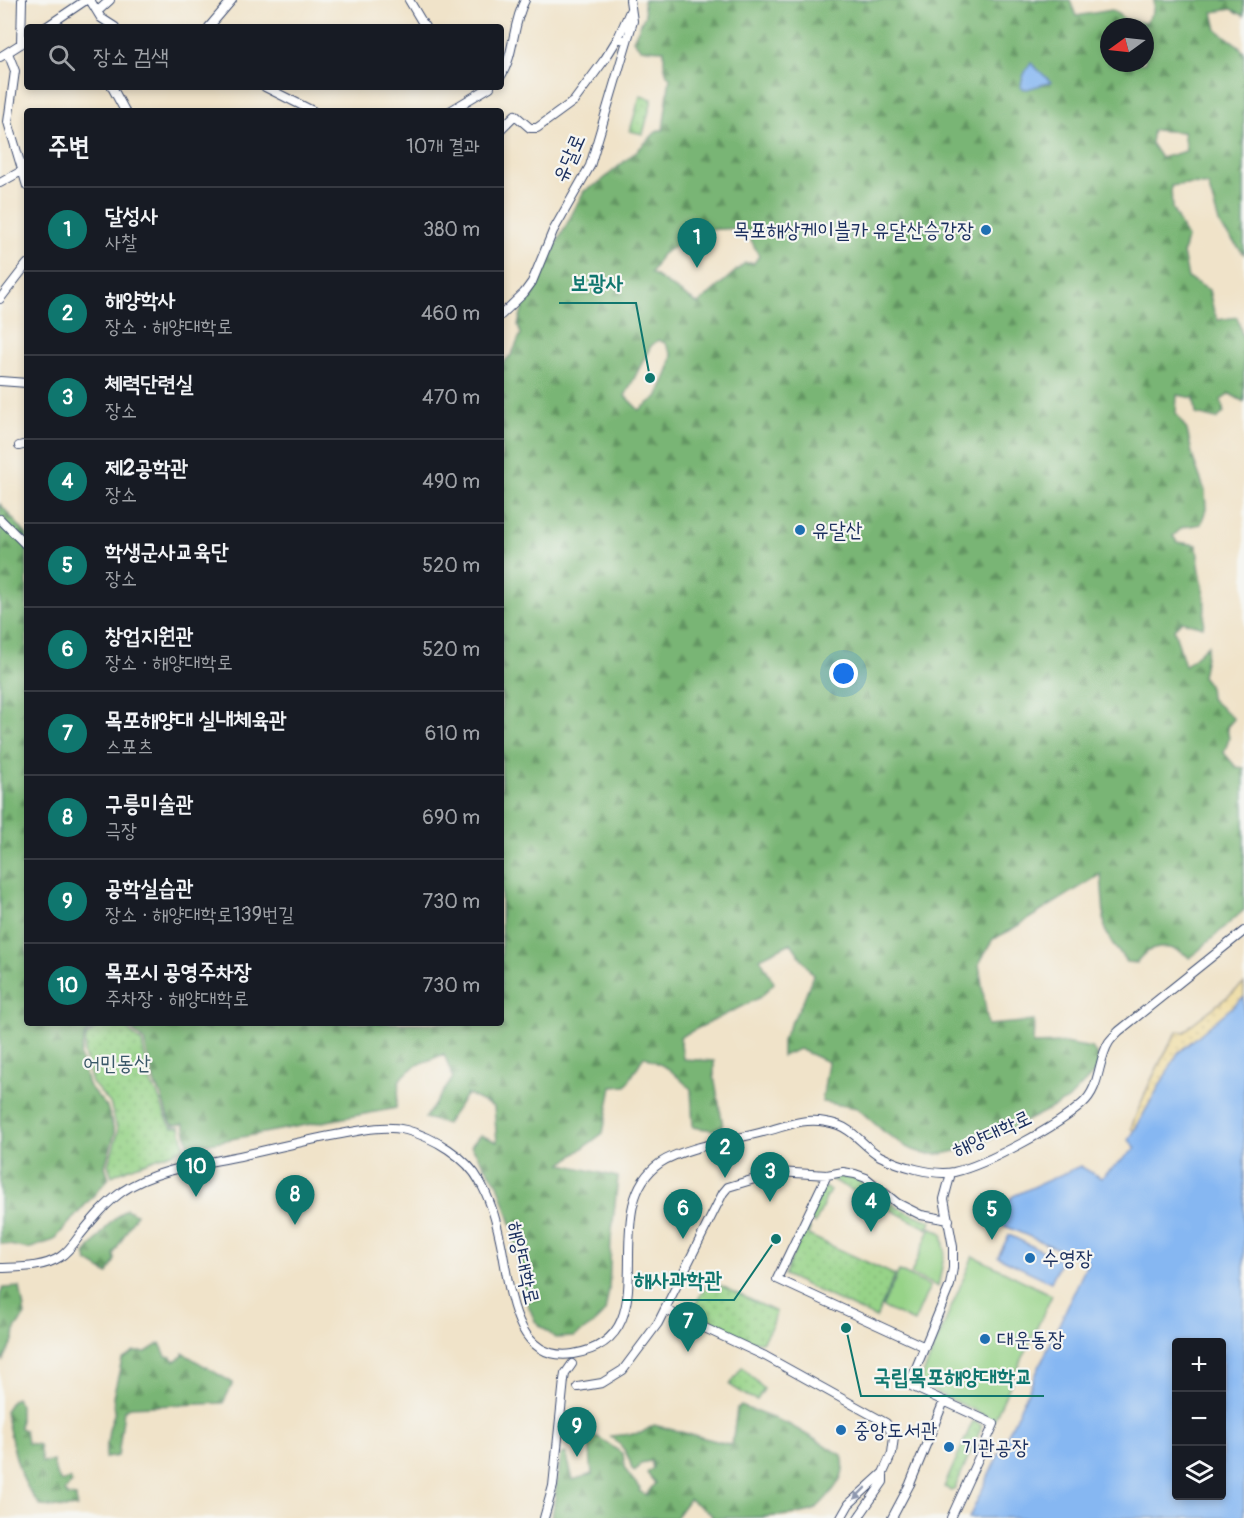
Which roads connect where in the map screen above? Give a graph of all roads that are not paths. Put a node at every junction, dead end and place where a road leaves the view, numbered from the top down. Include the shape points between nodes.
1 (22, 0) edge
2 (86, 0) edge
3 (90, 0) edge
4 (110, 0) edge
5 (232, 0) edge
6 (409, 0) edge
7 (525, 0) edge
8 (630, 0) edge
9 (631, 9) junction
10 (99, 14) junction
11 (50, 24) edge
12 (101, 24) edge
13 (111, 24) edge
14 (212, 24) edge
15 (423, 24) edge
16 (618, 38) junction
17 (627, 41) junction
18 (24, 42) edge
19 (8, 53) junction
20 (0, 57) edge
21 (504, 69) edge
22 (114, 90) edge
23 (271, 90) edge
24 (484, 90) edge
25 (123, 108) edge
26 (307, 108) edge
27 (455, 108) edge
28 (504, 126) edge
29 (24, 166) edge
30 (24, 170) edge
31 (0, 183) edge
32 (24, 268) edge
33 (0, 299) edge
34 (504, 312) edge
35 (0, 381) edge
36 (24, 383) edge
37 (0, 519) edge
38 (24, 543) edge
39 (1244, 931) edge
40 (951, 1173) junction
41 (826, 1175) junction
42 (949, 1220) junction
43 (0, 1268) edge
44 (666, 1311) junction
45 (925, 1347) junction
46 (572, 1364) dead end
47 (578, 1387) dead end
48 (944, 1401) junction
49 (884, 1473) junction
50 (544, 1518) edge
51 (841, 1518) edge
52 (858, 1518) edge
53 (892, 1518) edge
54 (951, 1518) edge

1 - 18 street
2 - 11 street
3 - 10 street
4 - 10 street
5 - 14 street
6 - 15 street
7 - 21 street
8 - 9 street, 유달로
9 - 16 street
9 - 17 street, 유달로 via 633,21
10 - 12 street
10 - 13 street
16 - 17 street
16 - 28 street via 566,108 537,128 530,128 515,115
17 - 34 street, 유달로 via 590,166 553,231 532,282
18 - 19 street
19 - 20 street
19 - 29 street via 15,71 8,122
22 - 25 street
23 - 26 street
24 - 27 street
30 - 31 street
32 - 33 street
35 - 36 street
37 - 38 street
39 - 40 street, 해양대학로 via 1119,1031 1107,1044 1098,1080 1088,1100 1070,1115 1009,1149
40 - 42 street via 944,1199
40 - 43 street, 해양대학로 via 913,1169 878,1155 841,1125 809,1120 678,1154 643,1179 632,1204 625,1313 603,1342 570,1354 539,1349 523,1330 515,1311 494,1216 478,1178 446,1149 401,1129 357,1131 163,1173 124,1191 98,1212 61,1257 35,1266
41 - 42 street via 844,1172 866,1178 897,1203 921,1215
41 - 44 street via 775,1172 728,1187
41 - 45 street via 777,1279
42 - 45 street via 953,1247 950,1285
44 - 47 street via 622,1370 602,1383
44 - 49 street via 765,1356 881,1419 894,1437
45 - 48 street via 909,1385
46 - 50 street via 565,1374 553,1486
48 - 53 street
48 - 54 street via 994,1424
49 -> 51 street via 849,1504
49 - 52 street via 883,1482

